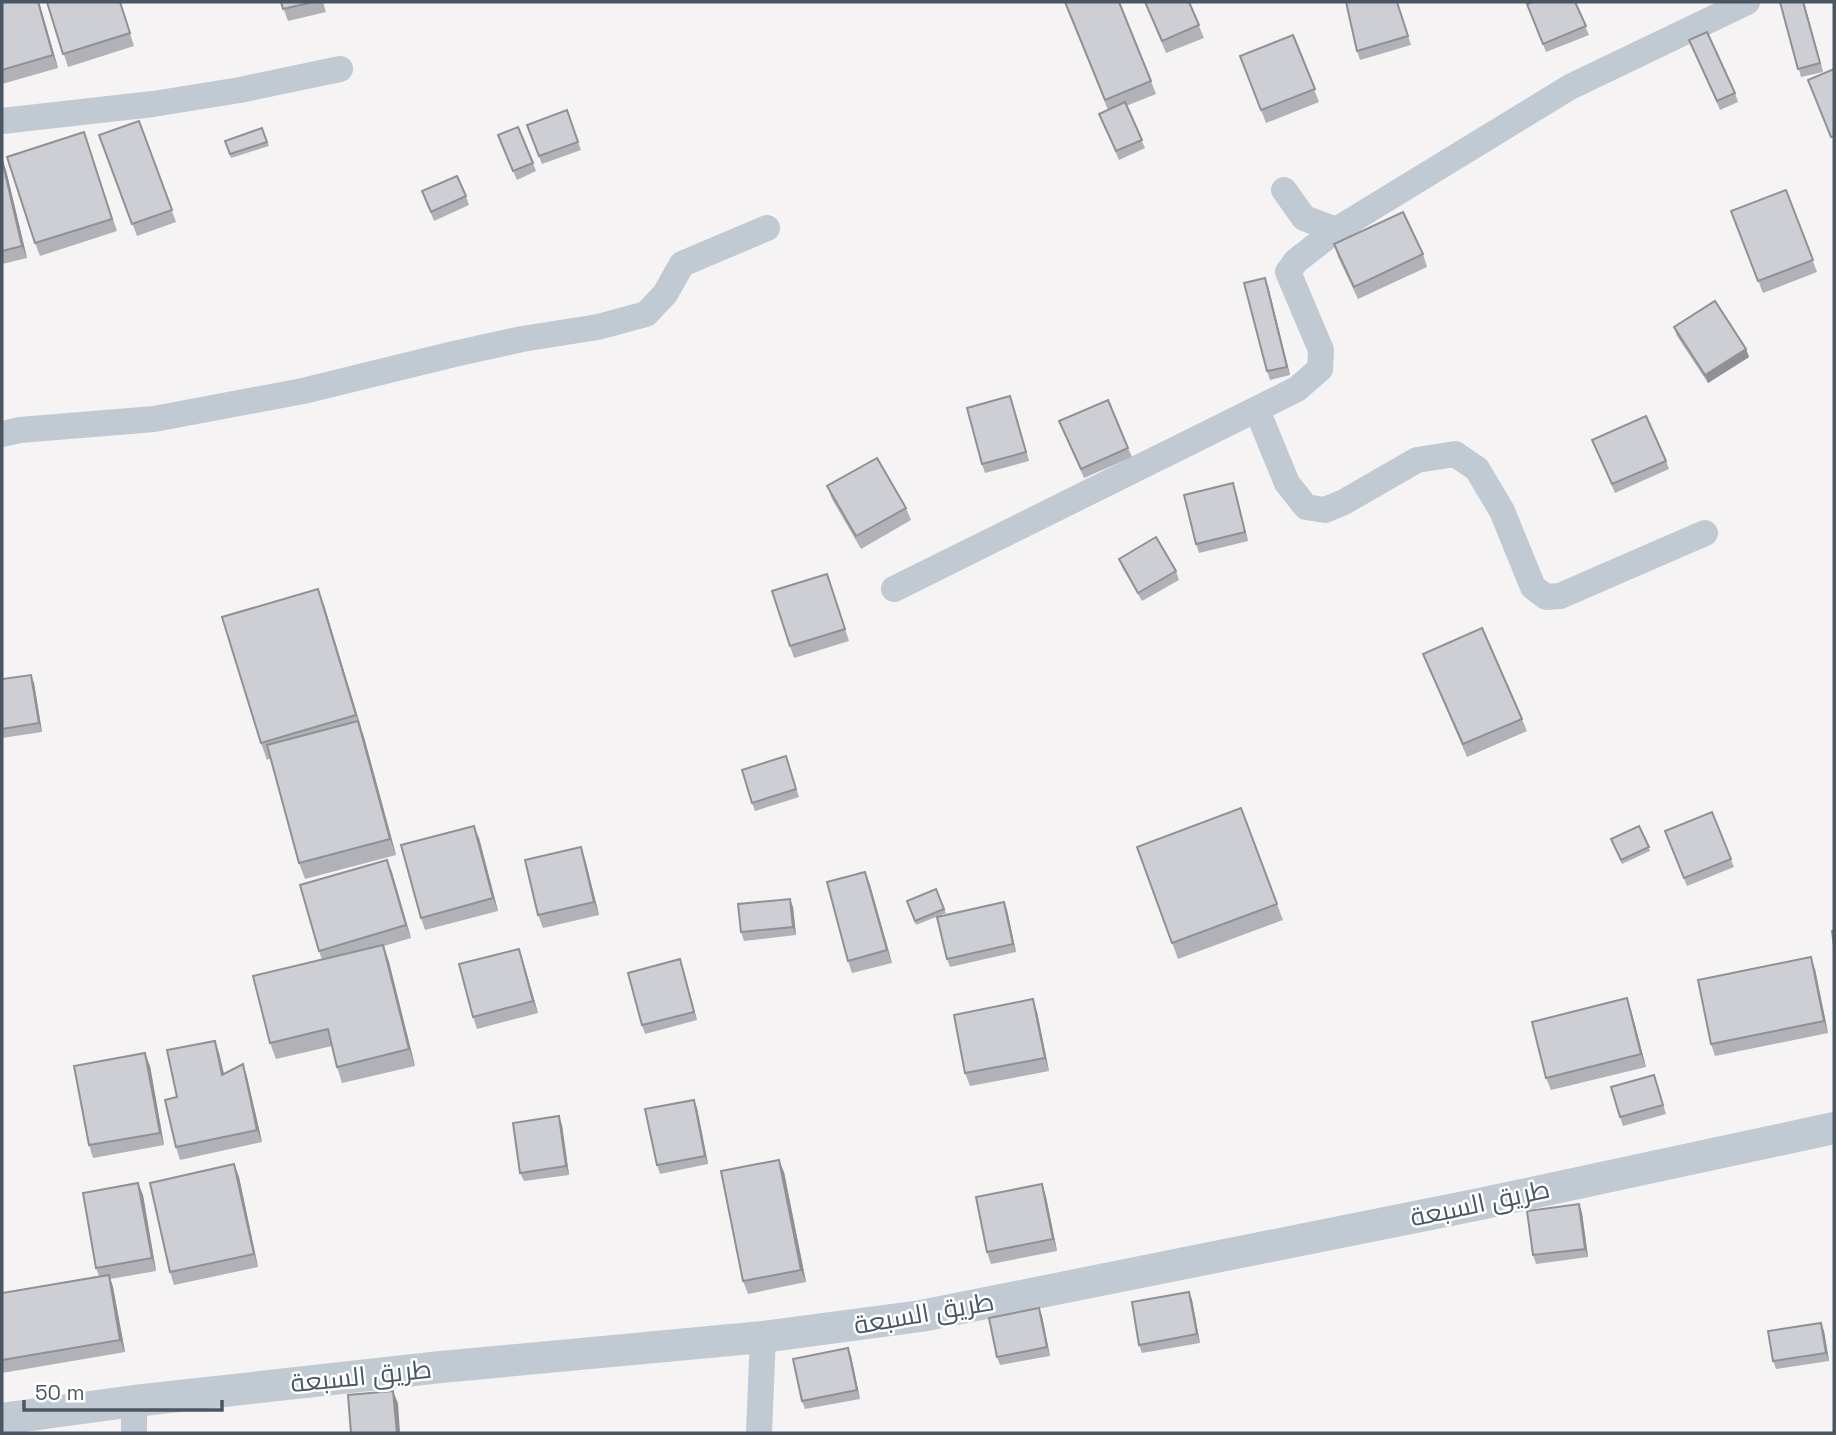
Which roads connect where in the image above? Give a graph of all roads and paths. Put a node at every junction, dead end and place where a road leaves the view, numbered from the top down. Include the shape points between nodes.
1 (1747, 2) edge
2 (340, 69) dead end
3 (2, 121) edge
4 (1284, 190) dead end
5 (767, 228) dead end
6 (1336, 230) junction
7 (1257, 410) junction
8 (2, 434) edge
9 (1705, 533) dead end
10 (894, 589) dead end
11 (1834, 1128) edge
12 (764, 1337) junction
13 (134, 1401) junction
14 (2, 1419) edge
15 (134, 1433) edge
16 (759, 1433) edge

1 - 6 street via 1570,87
2 - 3 street via 191,98
4 - 6 street via 1304,218
5 - 8 street via 682,264 665,294 646,314 598,327 522,339 303,391 154,419
6 - 7 street via 1288,272 1321,350 1320,369 1297,389
7 - 9 street via 1287,483 1306,507 1325,510 1417,460 1455,454 1477,469 1502,511 1533,587 1546,597 1560,596
7 - 10 street
11 - 12 street, طريق السبعة via 935,1313
12 - 13 street, طريق السبعة
12 - 16 street
13 - 14 street, طريق السبعة
13 - 15 street

